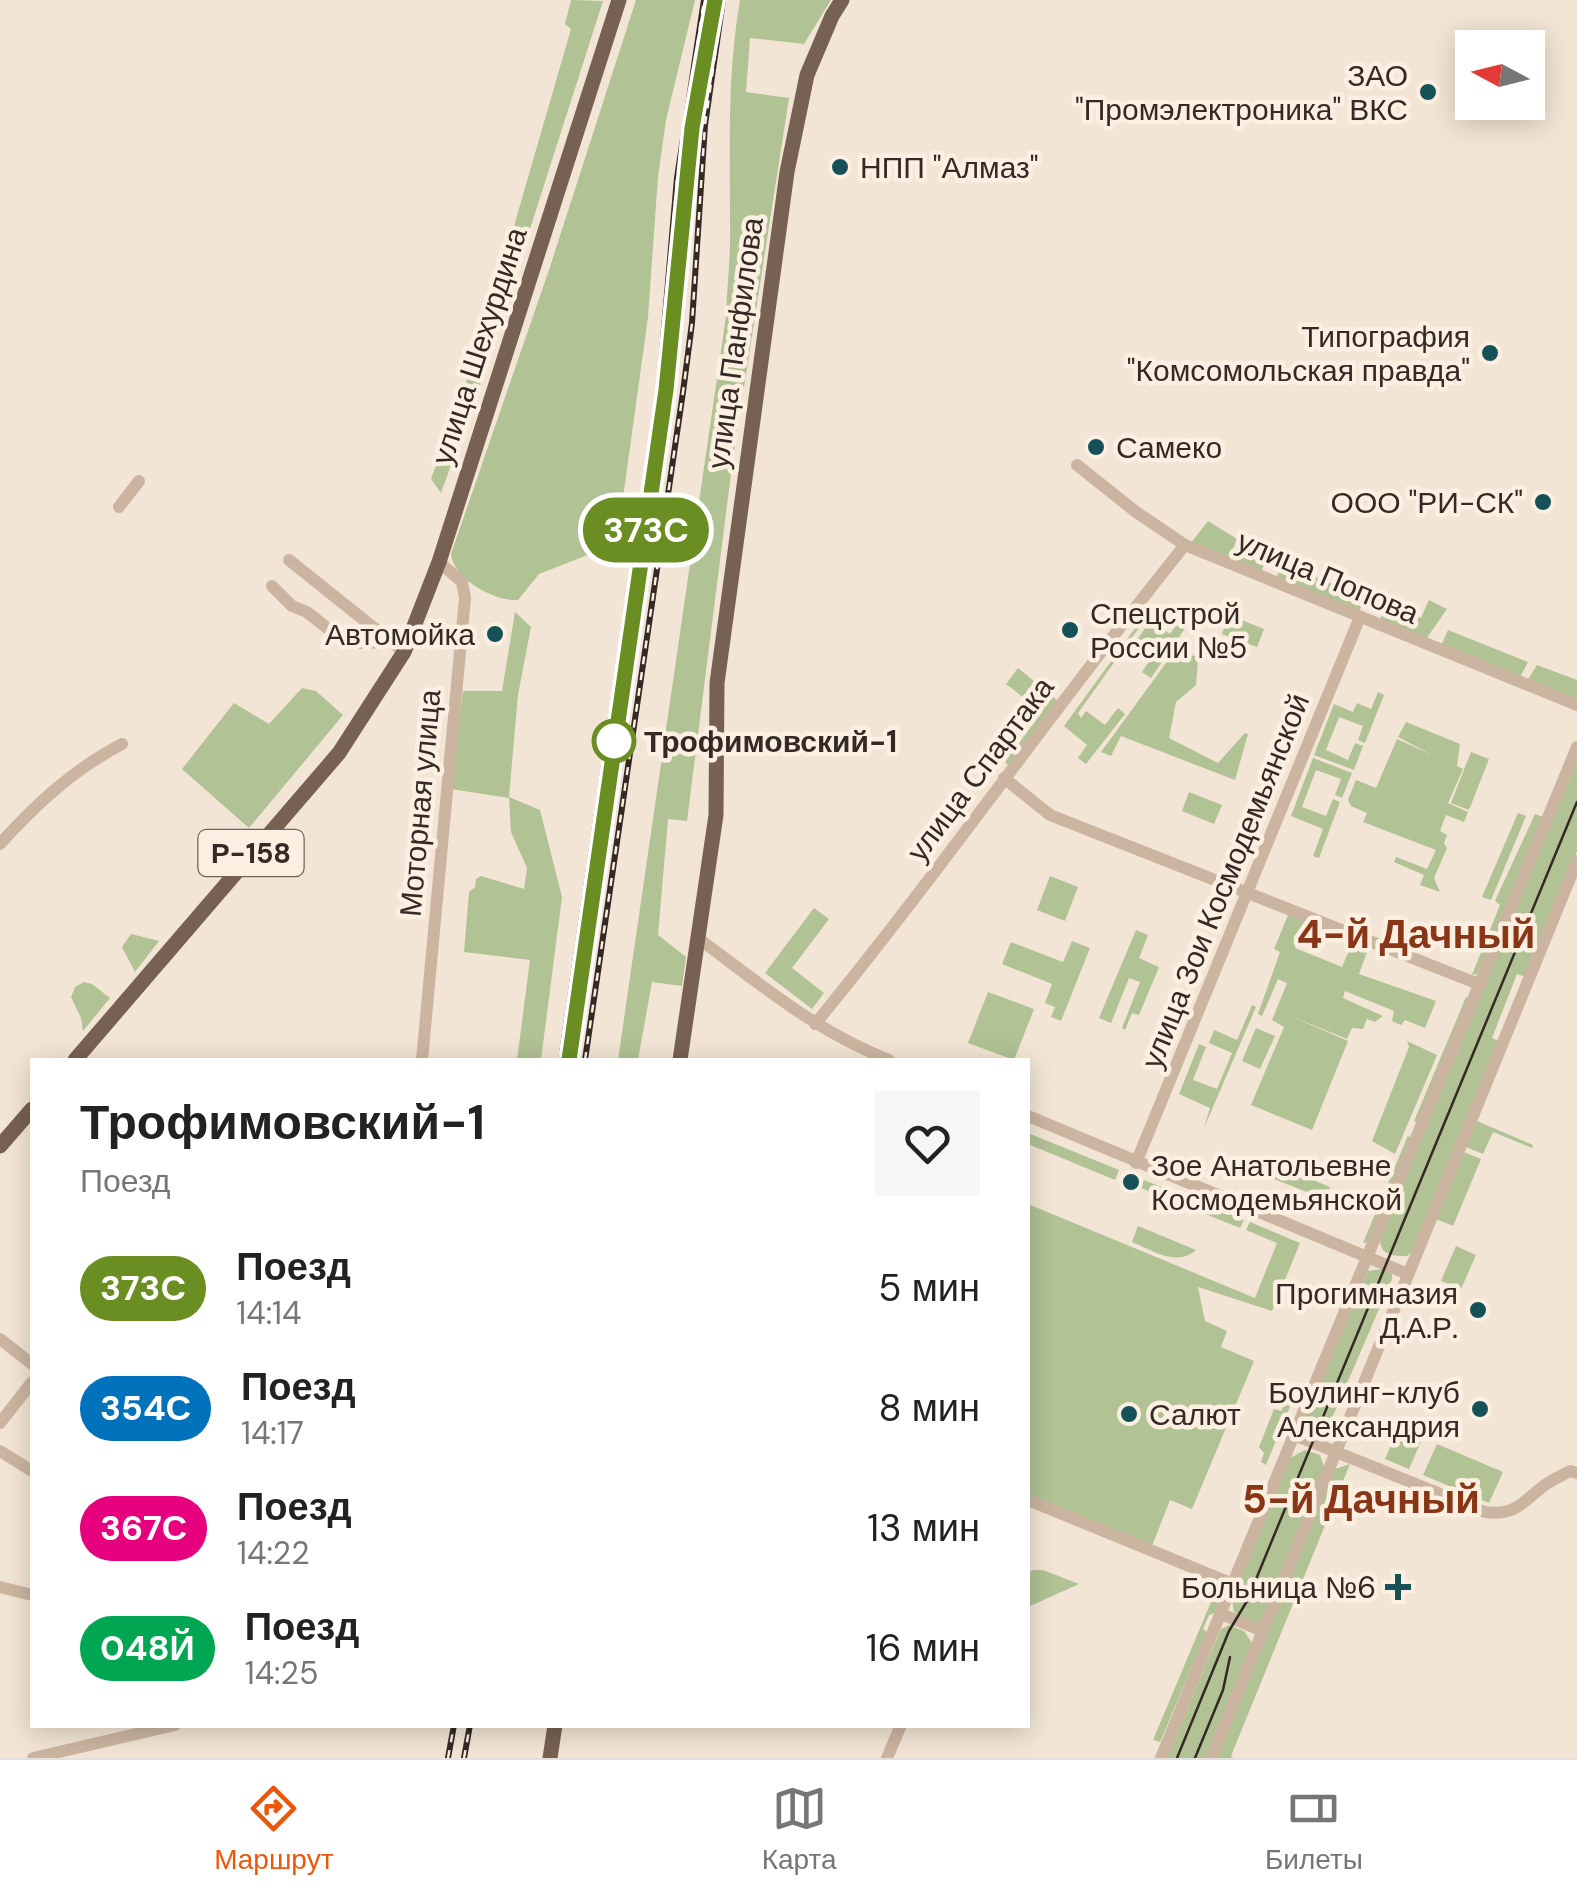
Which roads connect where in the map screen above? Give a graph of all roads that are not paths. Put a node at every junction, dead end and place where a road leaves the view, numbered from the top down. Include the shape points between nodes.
1 (619, 0) edge
2 (842, 0) edge
3 (1076, 465) dead end
4 (139, 481) dead end
5 (119, 507) dead end
6 (1185, 545) junction
7 (289, 560) dead end
8 (439, 562) junction
9 (272, 586) dead end
10 (1360, 617) junction
11 (397, 647) junction
12 (1577, 705) edge
13 (122, 744) dead end
14 (1577, 746) edge
15 (1004, 778) junction
16 (0, 844) edge
17 (1577, 861) edge
18 (1250, 892) junction
19 (699, 939) junction
20 (1480, 985) junction
21 (815, 1024) junction
22 (77, 1058) edge
23 (422, 1058) edge
24 (680, 1058) edge
25 (884, 1058) edge
26 (30, 1111) edge
27 (1030, 1117) edge
28 (0, 1146) edge
29 (1136, 1163) junction
30 (1368, 1258) junction
31 (1408, 1274) junction
32 (0, 1339) edge
33 (30, 1362) edge
34 (30, 1384) edge
35 (0, 1422) edge
36 (1294, 1435) junction
37 (0, 1451) edge
38 (1336, 1452) junction
39 (30, 1471) edge
40 (1577, 1473) edge
41 (1030, 1501) edge
42 (1233, 1584) junction
43 (0, 1586) edge
44 (30, 1594) edge
45 (1221, 1614) junction
46 (1263, 1631) junction
47 (162, 1728) edge
48 (555, 1728) edge
49 (900, 1728) edge
50 (33, 1758) edge
51 (550, 1758) edge
52 (886, 1758) edge
53 (1161, 1758) edge
54 (1211, 1758) edge

1 - 8 main road, улица Шехурдина
2 - 19 main road, улица Панфилова via 807,75 786,172 718,683 716,815
3 - 6 street, улица Попова
4 - 5 street
6 - 10 street, улица Попова
6 - 15 street, улица Спартака
7 - 11 street
8 - 11 main road, улица Шехурдина
8 - 23 street, Моторная улица via 462,582 464,598
9 - 11 street via 341,640
10 - 12 street, улица Попова
10 - 18 street, улица Зои Космодемьянской
11 - 22 main road, улица Шехурдина / Р-158 via 374,702 340,753
13 - 16 street via 38,802
14 - 20 street
15 - 18 street via 1050,815
15 - 21 street, улица Спартака
17 - 31 street
18 - 20 street
18 - 29 street, улица Зои Космодемьянской
19 - 21 street
19 - 24 main road, улица Панфилова
20 - 30 street
21 - 25 street
26 - 28 main road
27 - 29 street
29 - 30 street
30 - 31 street
30 - 36 street
31 - 38 street
32 - 33 street
34 - 35 street
36 - 38 street
36 - 42 street
37 - 39 street
38 - 40 street via 1498,1514
38 - 46 street
41 - 42 street
42 - 45 street
43 - 44 street
45 - 46 street
45 - 53 street
46 - 54 street
47 - 50 street
48 - 51 main road
49 - 52 street

